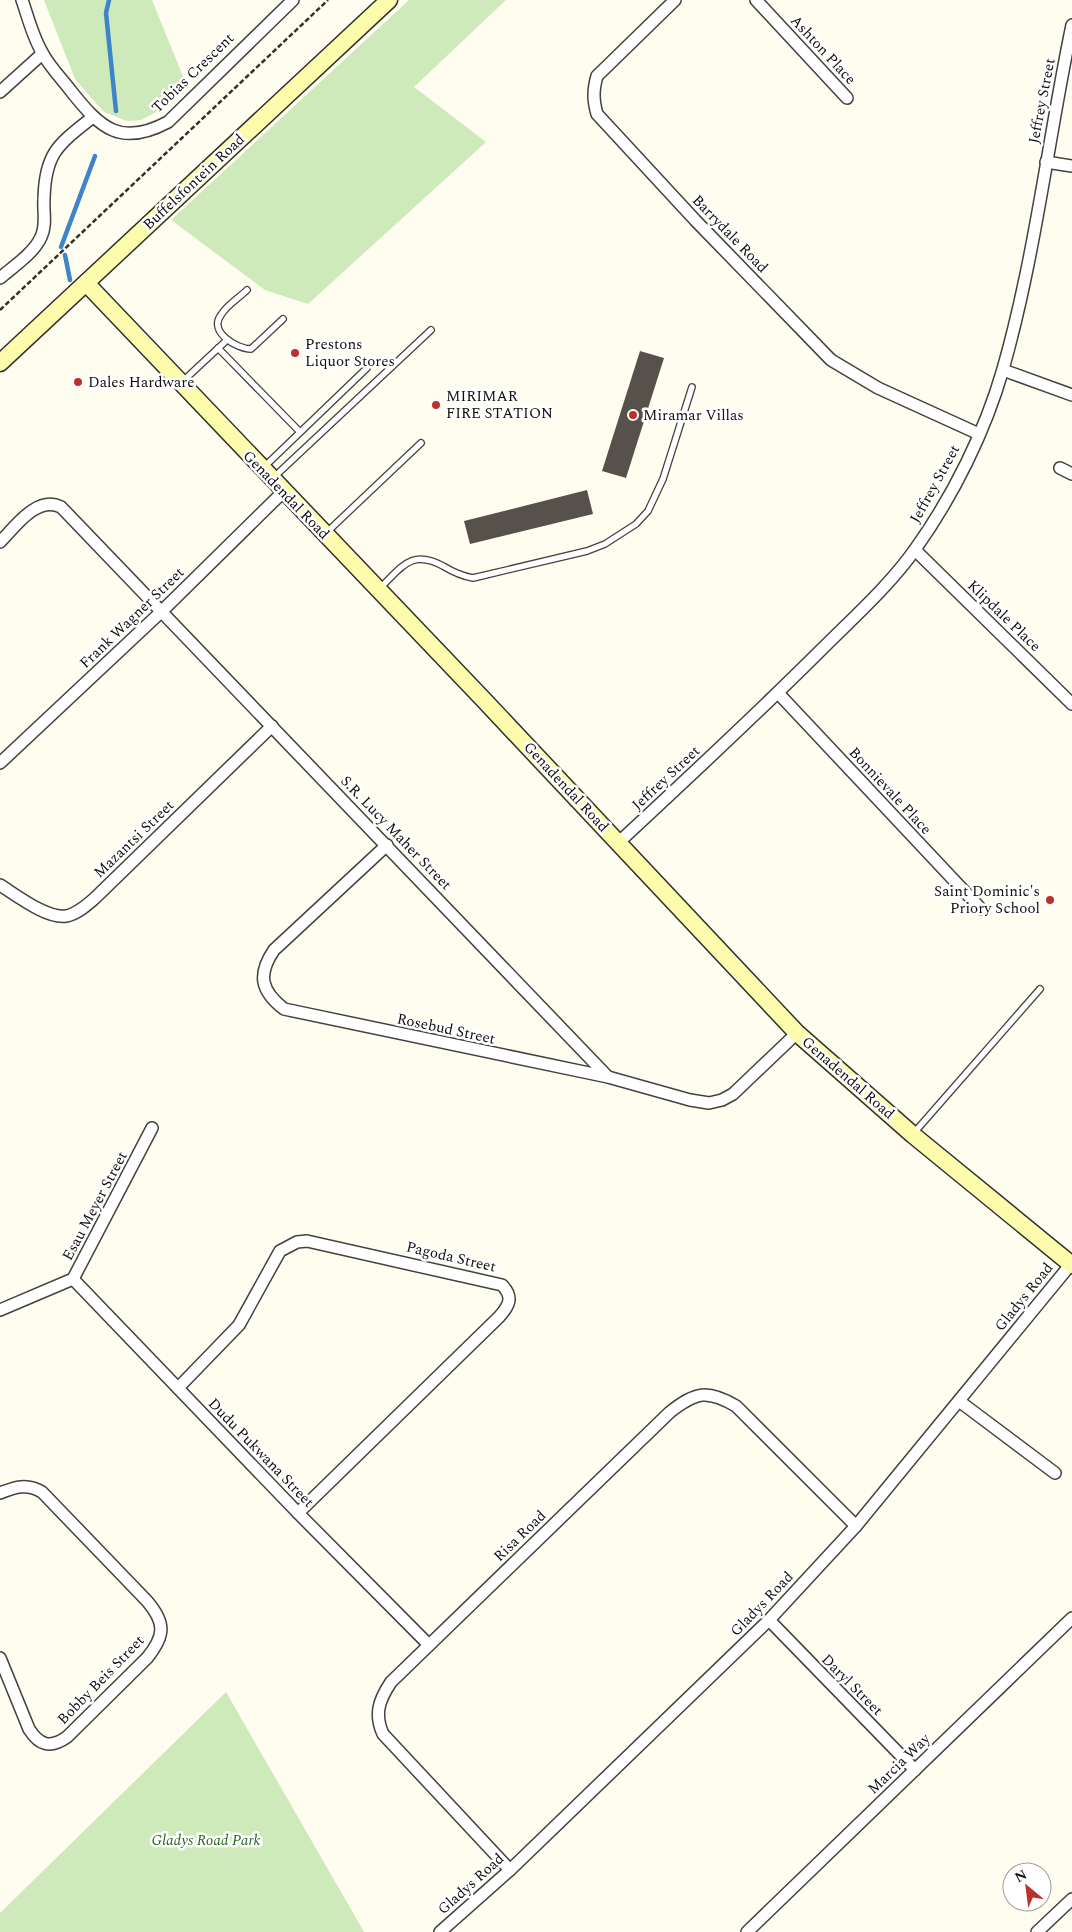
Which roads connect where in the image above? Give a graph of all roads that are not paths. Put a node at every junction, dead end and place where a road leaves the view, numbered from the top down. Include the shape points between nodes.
1 (22, 0) edge
2 (292, 0) edge
3 (389, 0) edge
4 (675, 0) edge
5 (756, 0) edge
6 (1072, 25) edge
7 (42, 54) junction
8 (0, 92) edge
9 (847, 98) dead end
10 (93, 117) junction
11 (1046, 162) junction
12 (1072, 166) edge
13 (0, 278) edge
14 (86, 283) junction
15 (247, 290) dead end
16 (283, 319) dead end
17 (431, 330) dead end
18 (227, 340) junction
19 (218, 348) junction
20 (0, 363) edge
21 (367, 368) dead end
22 (1003, 370) junction
23 (180, 383) junction
24 (692, 387) dead end
25 (1072, 395) edge
26 (300, 432) junction
27 (979, 434) junction
28 (421, 443) dead end
29 (1060, 468) dead end
30 (266, 474) junction
31 (1072, 474) edge
32 (283, 492) junction
33 (324, 534) junction
34 (0, 542) edge
35 (915, 550) junction
36 (378, 590) junction
37 (161, 612) junction
38 (778, 693) junction
39 (1072, 704) edge
40 (272, 726) junction
41 (0, 764) edge
42 (618, 843) junction
43 (387, 845) junction
44 (0, 885) edge
45 (981, 909) dead end
46 (1040, 990) dead end
47 (797, 1034) junction
48 (608, 1077) junction
49 (152, 1128) dead end
50 (913, 1135) junction
51 (1072, 1265) edge
52 (73, 1280) junction
53 (0, 1310) edge
54 (178, 1388) junction
55 (959, 1401) junction
56 (1055, 1473) dead end
57 (0, 1493) edge
58 (298, 1513) junction
59 (856, 1526) junction
60 (1072, 1618) edge
61 (769, 1620) junction
62 (429, 1645) junction
63 (0, 1658) edge
64 (915, 1770) junction
65 (510, 1870) junction
66 (1072, 1899) edge
67 (440, 1932) edge
68 (747, 1932) edge
69 (1037, 1932) edge

1 - 7 street, Tobias Crescent
2 - 10 street, Tobias Crescent via 168,122 134,134 116,132 102,126
3 - 14 street, Buffelsfontein Road
4 - 27 street, Barrydale Road via 597,76 593,101 597,114 831,360 878,388
5 - 9 street, Ashton Place
6 - 11 street, Jeffrey Street
7 - 8 street
7 - 10 street, Tobias Crescent
10 - 13 street via 55,150 46,177 41,238
11 - 12 street
11 - 22 street, Jeffrey Street via 1026,272
14 - 20 street, Buffelsfontein Road
14 - 23 street, Genadendal Road
15 - 18 lane via 220,315 220,329
16 - 18 lane via 251,349 234,346
17 - 30 lane
18 - 19 lane
19 - 23 lane
19 - 26 lane
21 - 26 lane
22 - 25 street
22 - 27 street, Jeffrey Street
23 - 30 street, Genadendal Road
24 - 36 lane via 663,479 648,511 623,534 588,551 472,578 456,574 428,558 420,558 402,566
26 - 30 lane
27 - 35 street, Jeffrey Street via 943,506
28 - 33 lane
29 - 31 street
30 - 32 street, Genadendal Road
32 - 33 street, Genadendal Road
32 - 37 street, Frank Wagner Street
33 - 36 street, Genadendal Road
34 - 37 street via 35,510 47,504 61,507
35 - 38 street, Jeffrey Street via 861,610
35 - 39 street, Klipdale Place
36 - 42 street, Genadendal Road
37 - 40 street, S.R. Lucy Maher Street
37 - 41 street, Frank Wagner Street
38 - 42 street, Jeffrey Street
38 - 45 street, Bonnievale Place
40 - 43 street, S.R. Lucy Maher Street
40 - 44 street, Mazantsi Street via 95,898 74,914 46,913
42 - 47 street, Genadendal Road
43 - 48 street, S.R. Lucy Maher Street
43 - 48 street, Rosebud Street via 271,955 263,971 263,984 275,1003 284,1010 299,1014
46 - 50 lane
47 - 48 street, Rosebud Street via 733,1094 709,1103
47 - 50 street, Genadendal Road
49 - 52 street, Esau Meyer Street
50 - 51 street, Genadendal Road
51 - 55 street, Gladys Road
52 - 53 street, Esau Meyer Street
52 - 54 street, Dudu Pukwana Street
54 - 58 street, Dudu Pukwana Street
54 - 58 street, Pagoda Street via 239,1325 280,1251 297,1242 307,1241 502,1285 508,1291 508,1307 499,1318
55 - 56 street
55 - 59 street, Gladys Road
57 - 63 street, Bobby Beis Street via 18,1486 42,1492 147,1601 160,1620 162,1630 158,1643 147,1658 67,1737 53,1744 43,1744 29,1729
58 - 62 street, Dudu Pukwana Street
59 - 61 street, Gladys Road
59 - 62 street, Risa Road via 736,1406 719,1396 704,1395 686,1400
60 - 64 street, Marcia Way
61 - 64 street, Daryl Street
61 - 65 street, Gladys Road
62 - 65 street, Risa Road via 391,1682 378,1708 377,1722 396,1751
64 - 68 street, Marcia Way
65 - 67 street, Gladys Road
66 - 69 street

